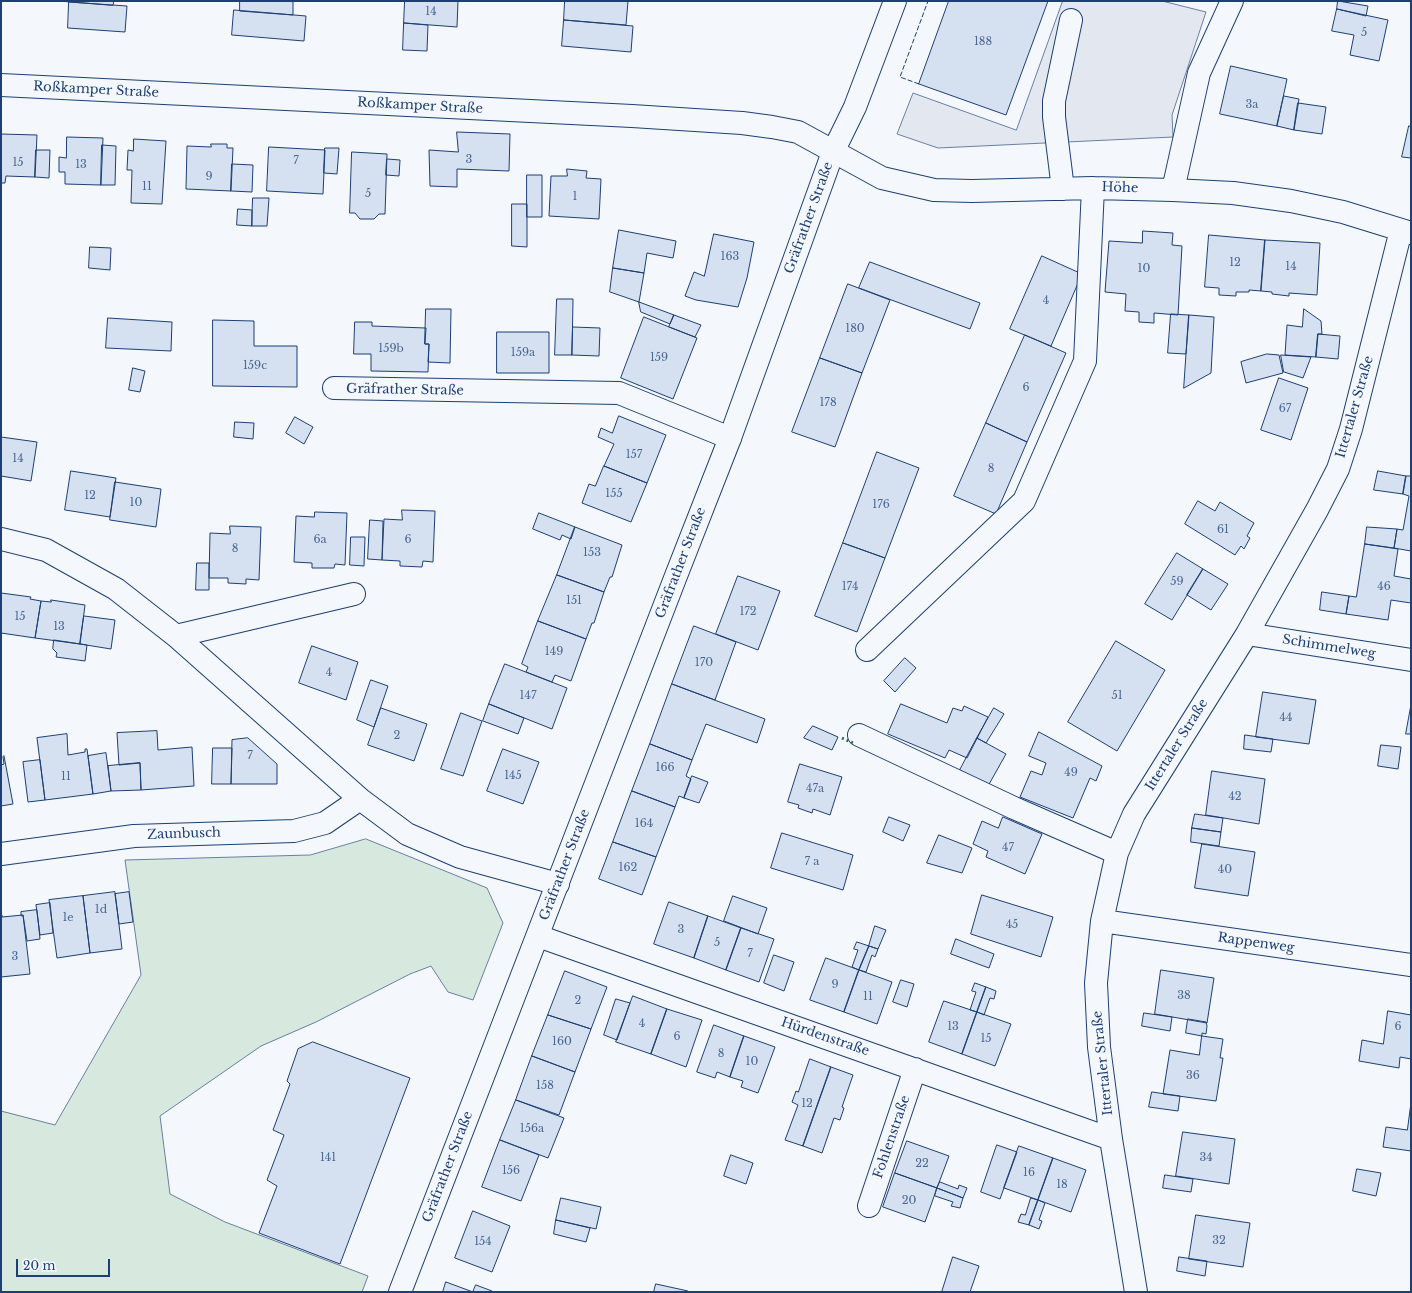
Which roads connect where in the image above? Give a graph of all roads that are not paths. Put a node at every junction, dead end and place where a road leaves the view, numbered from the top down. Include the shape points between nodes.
1 (895, 1) edge
2 (1232, 1) edge
3 (1071, 20) dead end
4 (1, 85) edge
5 (833, 152) junction
6 (1093, 188) junction
7 (1063, 189) junction
8 (1174, 190) junction
9 (1406, 231) edge
10 (334, 388) dead end
11 (730, 438) junction
12 (1, 539) edge
13 (354, 594) dead end
14 (1246, 634) junction
15 (176, 636) junction
16 (867, 650) dead end
17 (1411, 660) edge
18 (859, 735) dead end
19 (360, 799) junction
20 (1118, 853) junction
21 (1, 854) edge
22 (558, 884) junction
23 (1102, 921) junction
24 (538, 936) junction
25 (1411, 965) edge
26 (915, 1068) junction
27 (1112, 1139) junction
28 (868, 1206) dead end
29 (400, 1292) edge
30 (1136, 1292) edge

1 - 5 street, Gräfrather Straße via 855,107
2 - 8 street via 1199,73
3 - 7 street via 1054,101
4 - 5 street, Roßkamper Straße via 742,123 798,132
5 - 7 street, Höhe via 882,178 934,190
5 - 11 street, Gräfrather Straße
6 - 7 street, Höhe
6 - 8 street, Höhe
6 - 16 street via 1085,361 1024,501
8 - 9 street, Höhe via 1233,193 1291,201 1342,212
9 - 14 street, Ittertaler Straße via 1352,429 1338,469
10 - 11 street, Gräfrather Straße via 619,393
11 - 22 street, Gräfrather Straße
12 - 15 street via 46,550 116,589
13 - 15 street
14 - 17 street, Schimmelweg
14 - 20 street, Ittertaler Straße via 1134,814
15 - 19 street
18 - 20 street via 1014,808
19 - 21 street, Zaunbusch via 325,823 294,831 134,836
19 - 22 street via 407,834 454,854
20 - 23 street, Ittertaler Straße
22 - 24 street, Gräfrather Straße
23 - 25 street, Rappenweg
23 - 27 street, Ittertaler Straße via 1096,983 1099,1047
24 - 26 street, Hürdenstraße
24 - 29 street, Gräfrather Straße
26 - 27 street, Hürdenstraße
26 - 28 street, Fohlenstraße
27 - 30 street, Ittertaler Straße

